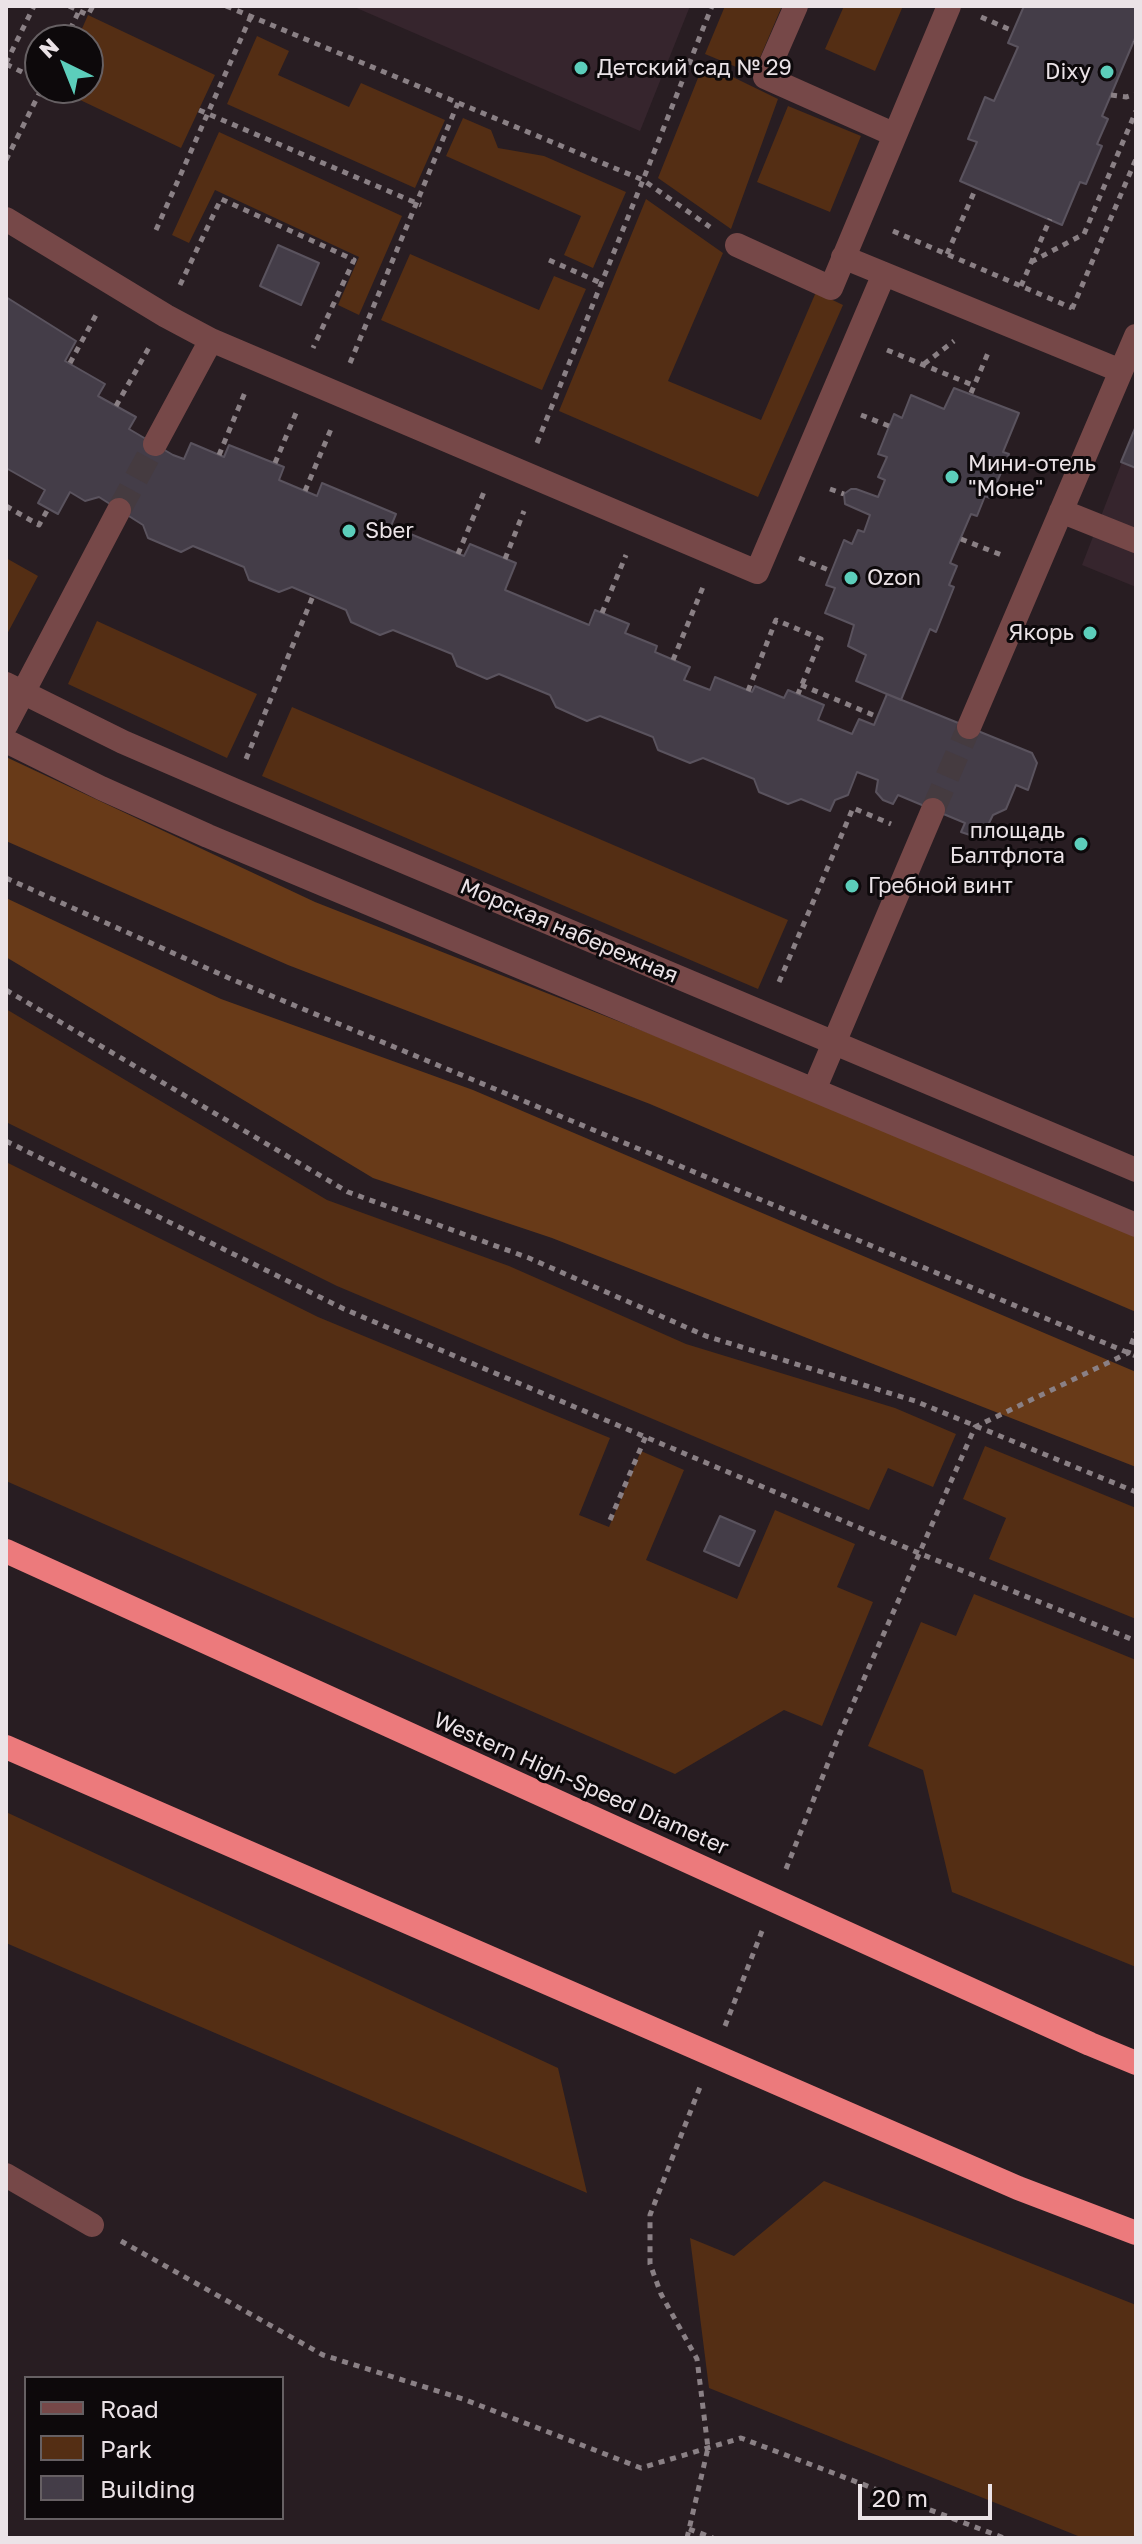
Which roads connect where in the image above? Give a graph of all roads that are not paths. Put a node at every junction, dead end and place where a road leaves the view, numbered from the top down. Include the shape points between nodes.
1 (796, 6) edge
2 (949, 6) edge
3 (893, 134) junction
4 (6, 219) edge
5 (737, 245) road end
6 (843, 257) junction
7 (884, 274) junction
8 (1136, 336) edge
9 (211, 340) junction
10 (1121, 371) junction
11 (155, 444) tunnel mouth
12 (119, 510) tunnel mouth
13 (1061, 511) junction
14 (1136, 541) edge
15 (14, 688) edge
16 (6, 725) edge
17 (969, 727) tunnel mouth
18 (6, 741) edge
19 (933, 810) tunnel mouth
20 (834, 1042) junction
21 (814, 1090) junction
22 (1136, 1170) edge
23 (1136, 1225) edge
24 (6, 1551) edge
25 (6, 1747) edge
26 (1136, 2063) edge
27 (6, 2175) edge
28 (92, 2225) road end
29 (1136, 2233) edge

1 - 3 street via 765,77
2 - 3 street
3 - 6 street
4 - 9 street
5 - 6 street via 831,288
6 - 7 street
7 - 9 street via 757,572
7 - 10 street
8 - 10 street
9 - 11 street
10 - 13 street
12 - 15 street
13 - 14 street
13 - 17 street
15 - 16 street
15 - 20 street, Морская набережная via 234,790
18 - 21 street via 208,836
19 - 20 street
20 - 21 street
20 - 22 street, Морская набережная
21 - 23 street
24 - 26 highway, Western High-Speed Diameter
25 - 29 highway via 1018,2188
27 - 28 street

